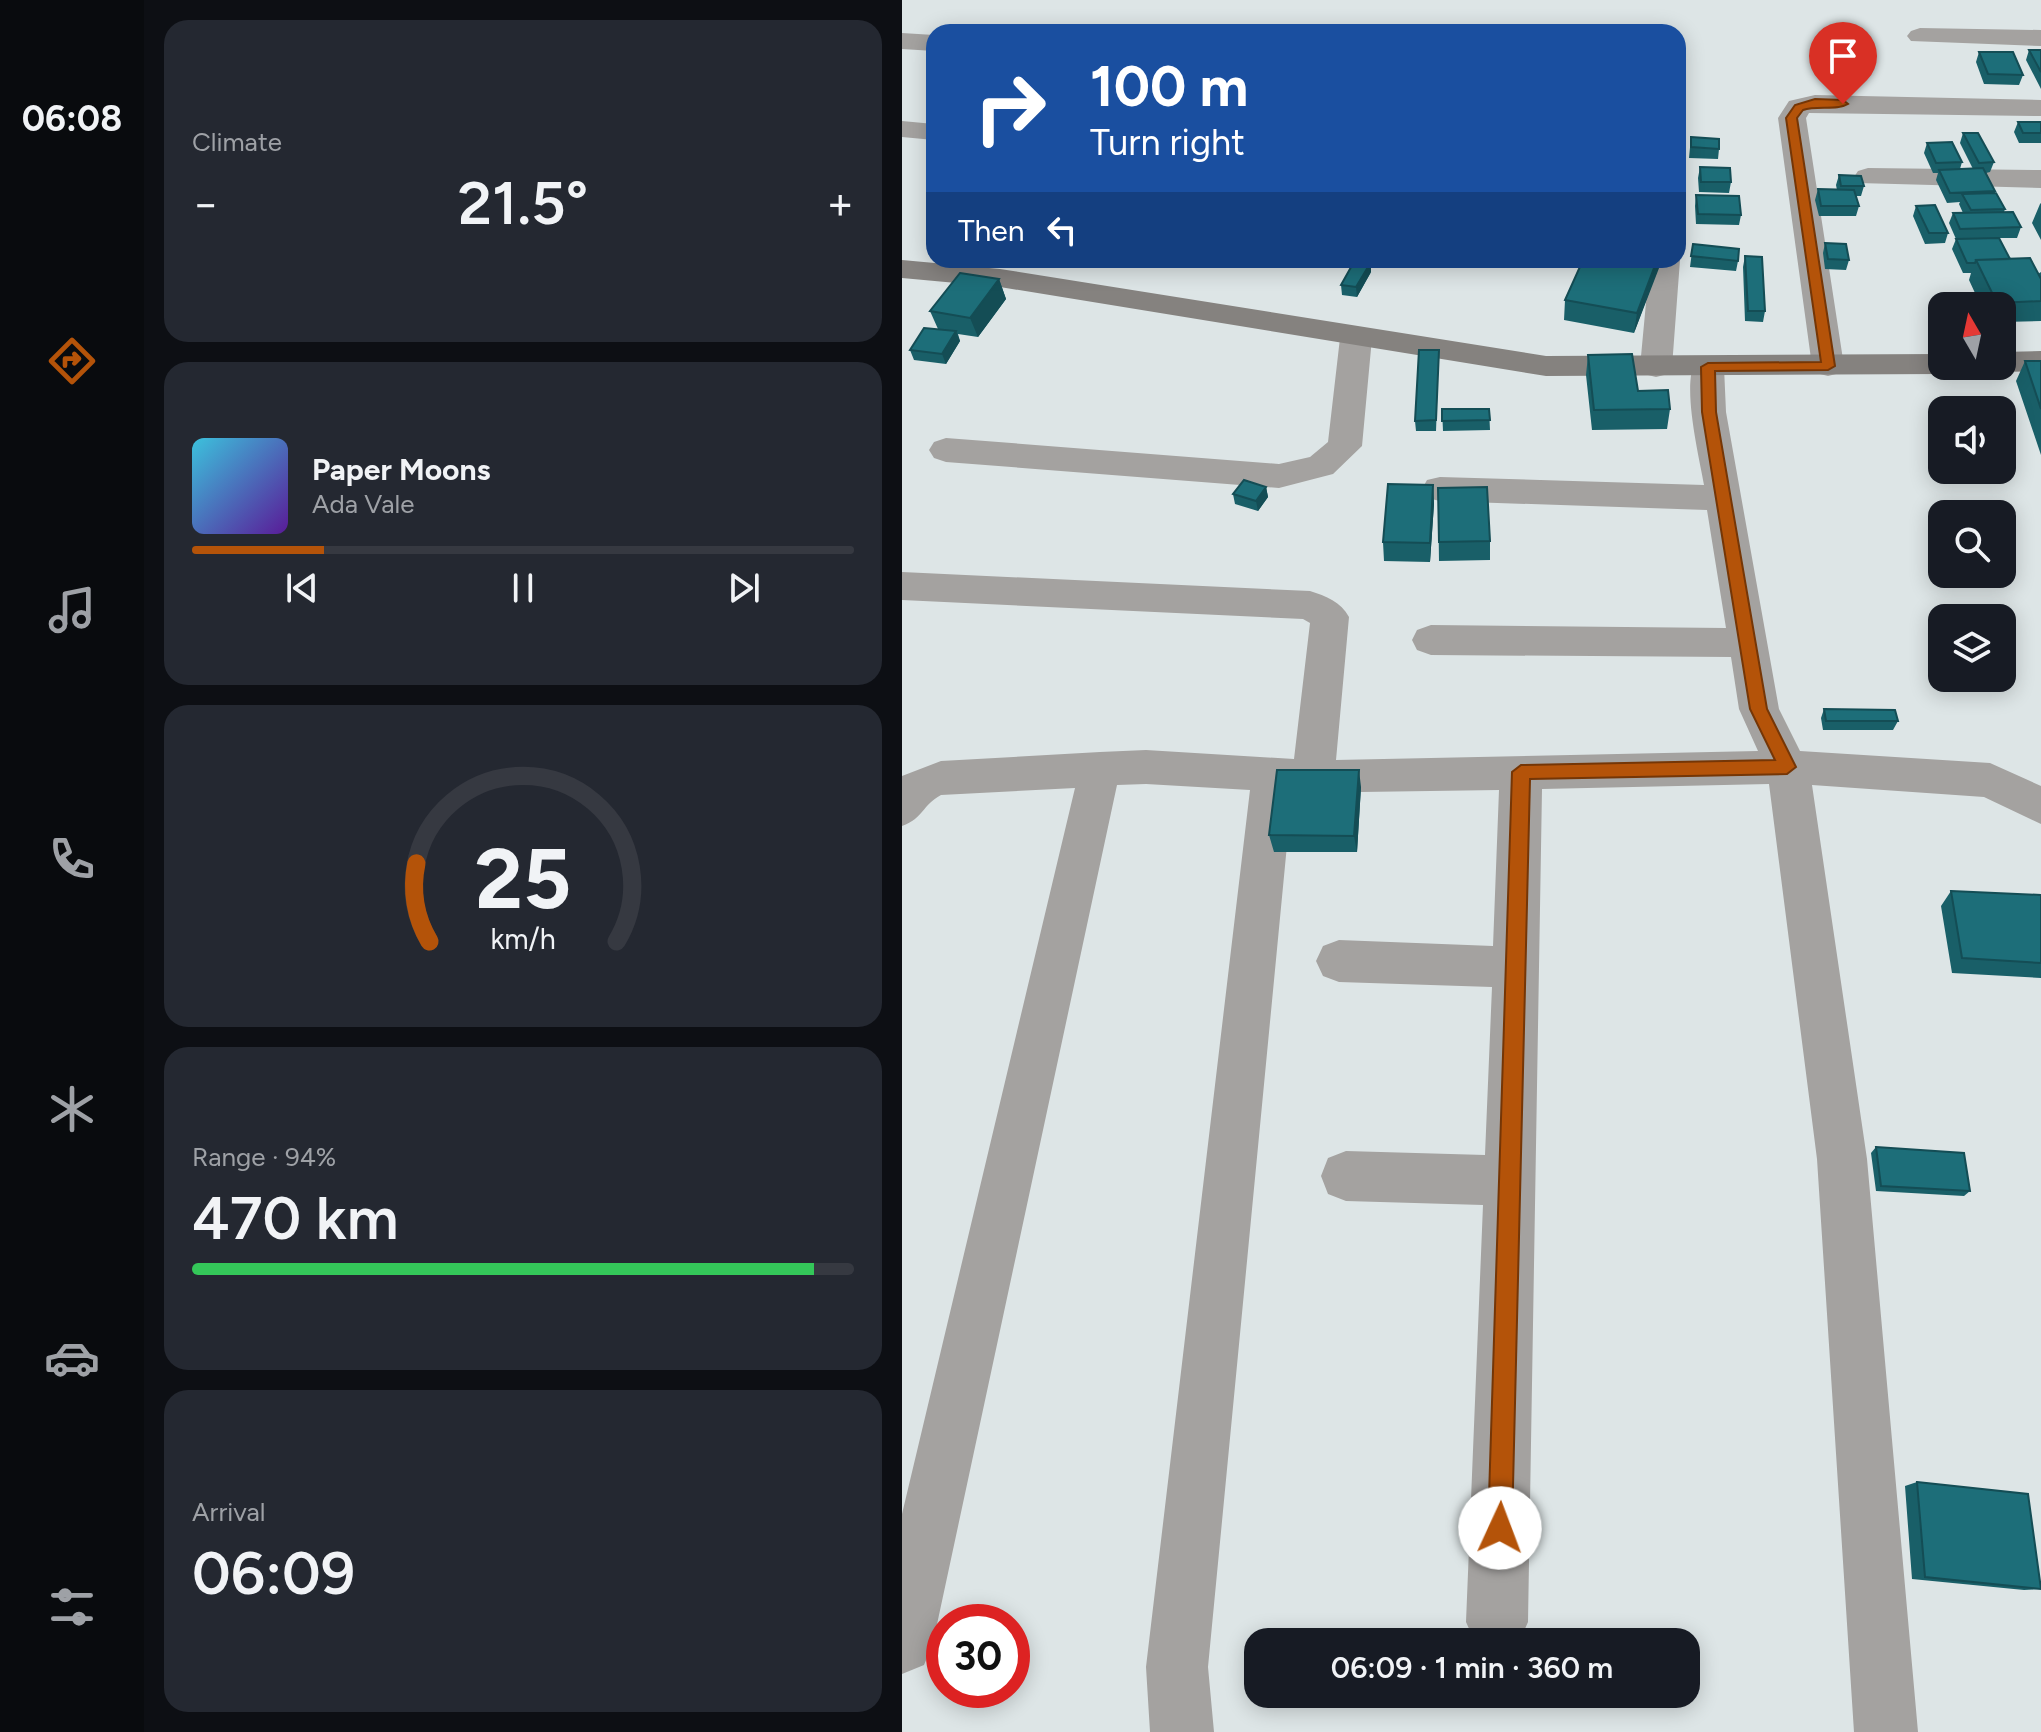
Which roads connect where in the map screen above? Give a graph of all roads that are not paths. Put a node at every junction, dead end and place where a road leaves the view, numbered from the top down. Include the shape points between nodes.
1 (1920, 36) dead end
2 (2041, 38) edge
3 (902, 41) edge
4 (926, 42) edge
5 (2041, 108) edge
6 (902, 129) edge
7 (926, 131) edge
8 (1868, 177) dead end
9 (2041, 179) edge
10 (1664, 268) edge
11 (902, 269) edge
12 (1356, 338) junction
13 (2041, 361) edge
14 (2016, 362) edge
15 (1928, 364) edge
16 (1828, 366) junction
17 (1656, 367) junction
18 (1708, 367) junction
19 (946, 450) dead end
20 (1440, 489) edge
21 (1723, 498) junction
22 (902, 586) edge
23 (1431, 640) dead end
24 (1748, 643) junction
25 (1787, 767) junction
26 (1100, 769) junction
27 (1521, 772) junction
28 (1293, 775) junction
29 (2041, 806) edge
30 (902, 808) edge
31 (1339, 961) dead end
32 (1516, 967) junction
33 (1346, 1176) dead end
34 (1510, 1181) junction
35 (1497, 1622) dead end
36 (902, 1643) edge
37 (1182, 1732) edge
38 (1886, 1732) edge

1 - 2 street
3 - 4 street
5 - 16 street via 1815,103 1799,107 1792,118
6 - 7 street
8 - 9 street
10 - 17 street
11 - 12 main road via 1000,278
12 - 17 main road via 1546,366
12 - 19 street via 1345,446 1321,466 1279,476
13 - 14 main road
15 - 16 main road
16 - 18 main road
17 - 18 main road
18 - 21 street via 1709,412
20 - 21 street
21 - 24 street
22 - 28 street via 1310,605 1330,617
23 - 24 street
24 - 25 street via 1759,709
25 - 27 street
25 - 29 street via 1990,780
25 - 38 street via 1842,1159
26 - 28 street
26 - 30 street via 924,781
26 - 36 street
27 - 28 street
27 - 32 street
28 - 37 street via 1177,1667
31 - 32 street
32 - 34 street
33 - 34 street
34 - 35 street

